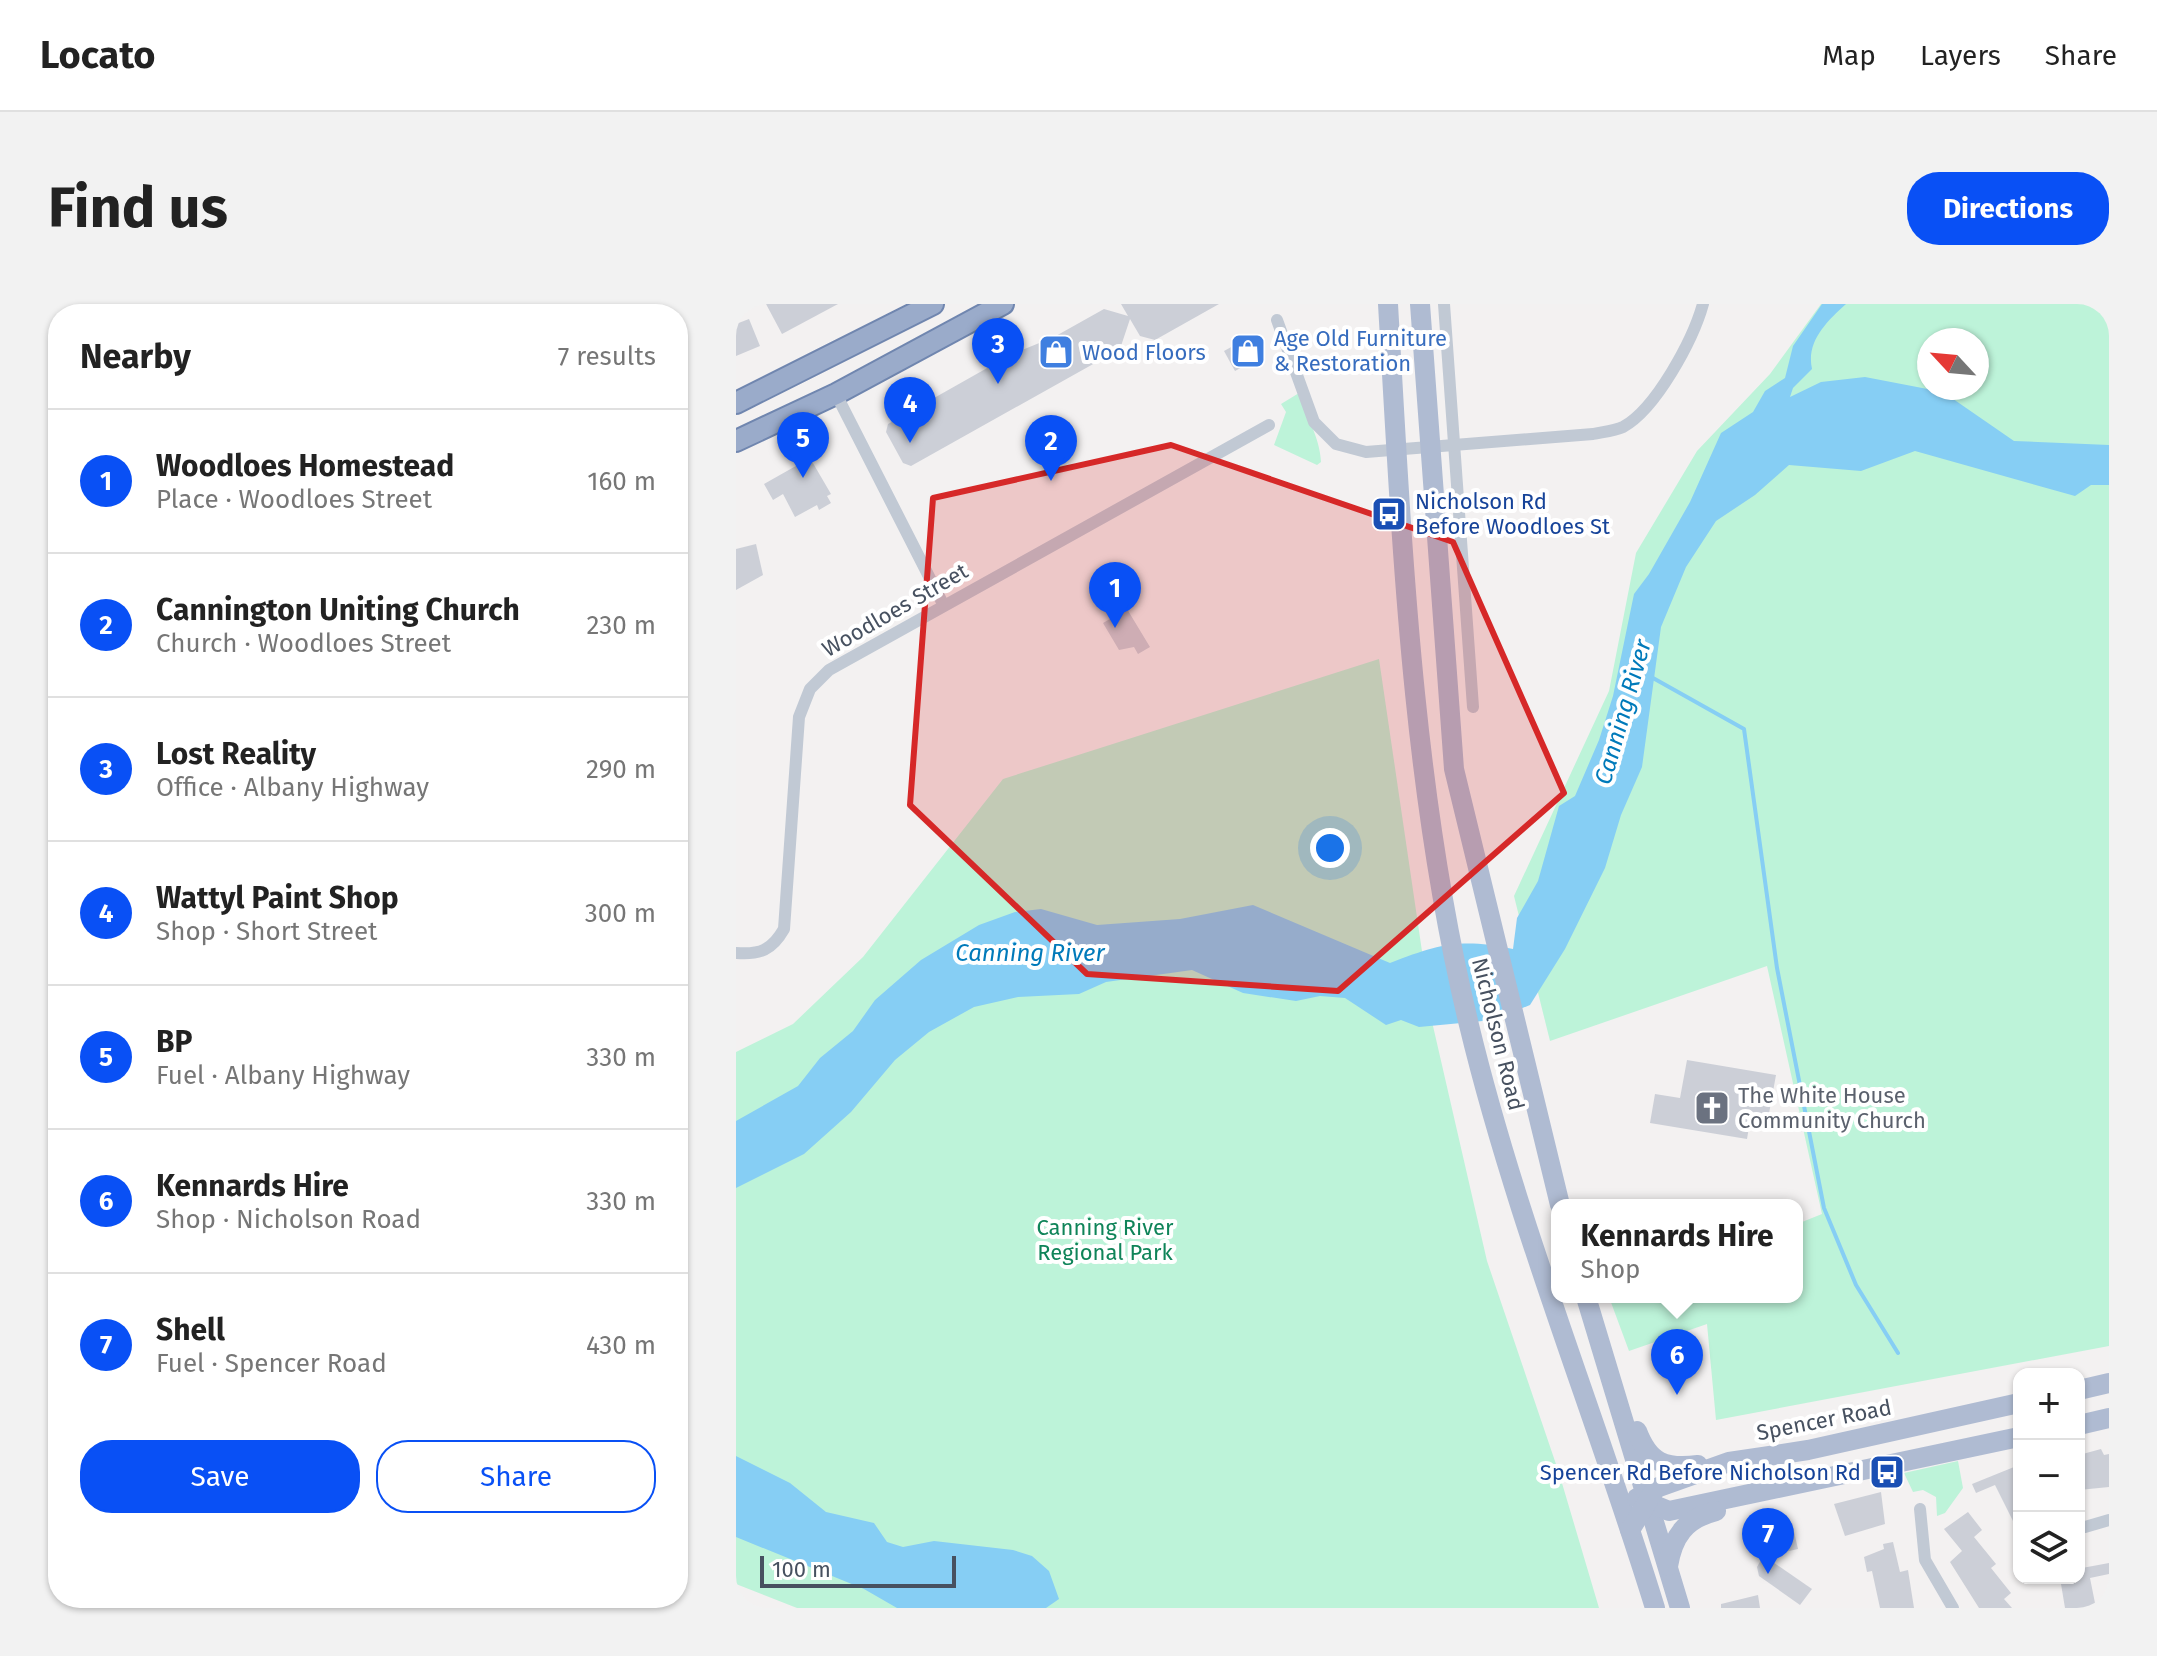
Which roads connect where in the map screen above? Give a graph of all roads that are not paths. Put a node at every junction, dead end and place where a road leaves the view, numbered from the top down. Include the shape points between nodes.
1 (933, 304) edge
2 (1003, 304) edge
3 (1388, 304) edge
4 (1420, 304) edge
5 (1444, 304) edge
6 (1703, 304) edge
7 (1277, 320) dead end
8 (836, 394) junction
9 (736, 403) edge
10 (1269, 425) dead end
11 (736, 441) edge
12 (1454, 445) junction
13 (1430, 447) junction
14 (1397, 449) junction
15 (943, 604) junction
16 (1473, 707) dead end
17 (736, 953) edge
18 (1558, 1199) edge
19 (1551, 1297) edge
20 (1553, 1303) edge
21 (1588, 1303) edge
22 (2109, 1383) edge
23 (1613, 1386) junction
24 (2085, 1389) edge
25 (2013, 1404) edge
26 (2109, 1418) edge
27 (2085, 1424) edge
28 (2013, 1438) edge
29 (1729, 1462) junction
30 (1815, 1480) junction
31 (1615, 1483) junction
32 (1649, 1502) junction
33 (1920, 1509) dead end
34 (2109, 1520) edge
35 (2085, 1527) dead end
36 (1630, 1530) junction
37 (1668, 1568) junction
38 (1655, 1608) edge
39 (1680, 1608) edge
40 (1953, 1608) edge

1 - 9 highway
2 - 8 highway
3 - 14 main road, Nicholson Road
4 - 13 main road, Nicholson Road
5 - 12 street
6 - 12 street via 1680,357 1640,414 1621,428
7 - 14 street via 1314,422 1349,450
8 - 11 highway
8 - 15 street
10 - 15 street, Woodloes Street
12 - 13 street
12 - 16 street
13 - 14 street
13 - 18 main road, Nicholson Road via 1452,754
14 - 19 main road, Nicholson Road via 1420,755 1439,879 1480,1071
15 - 17 street, Woodloes Street via 829,670 810,689 799,717 784,929 775,945 756,955
20 - 31 main road, Nicholson Road
21 - 23 main road
22 - 24 main road
23 - 29 main road via 1629,1406 1645,1452 1658,1463 1678,1467
23 - 32 main road
25 - 29 main road, Spencer Road
26 - 27 main road
28 - 30 main road
29 - 32 main road, Spencer Road via 1656,1488
30 - 32 main road via 1669,1511
30 - 37 main road via 1693,1520 1672,1544
31 - 32 main road
31 - 36 main road, Nicholson Road
32 - 36 main road, Spencer Road
32 - 37 main road
33 - 40 street via 1925,1560
34 - 35 street
36 - 38 main road, Nicholson Road
37 - 39 main road

